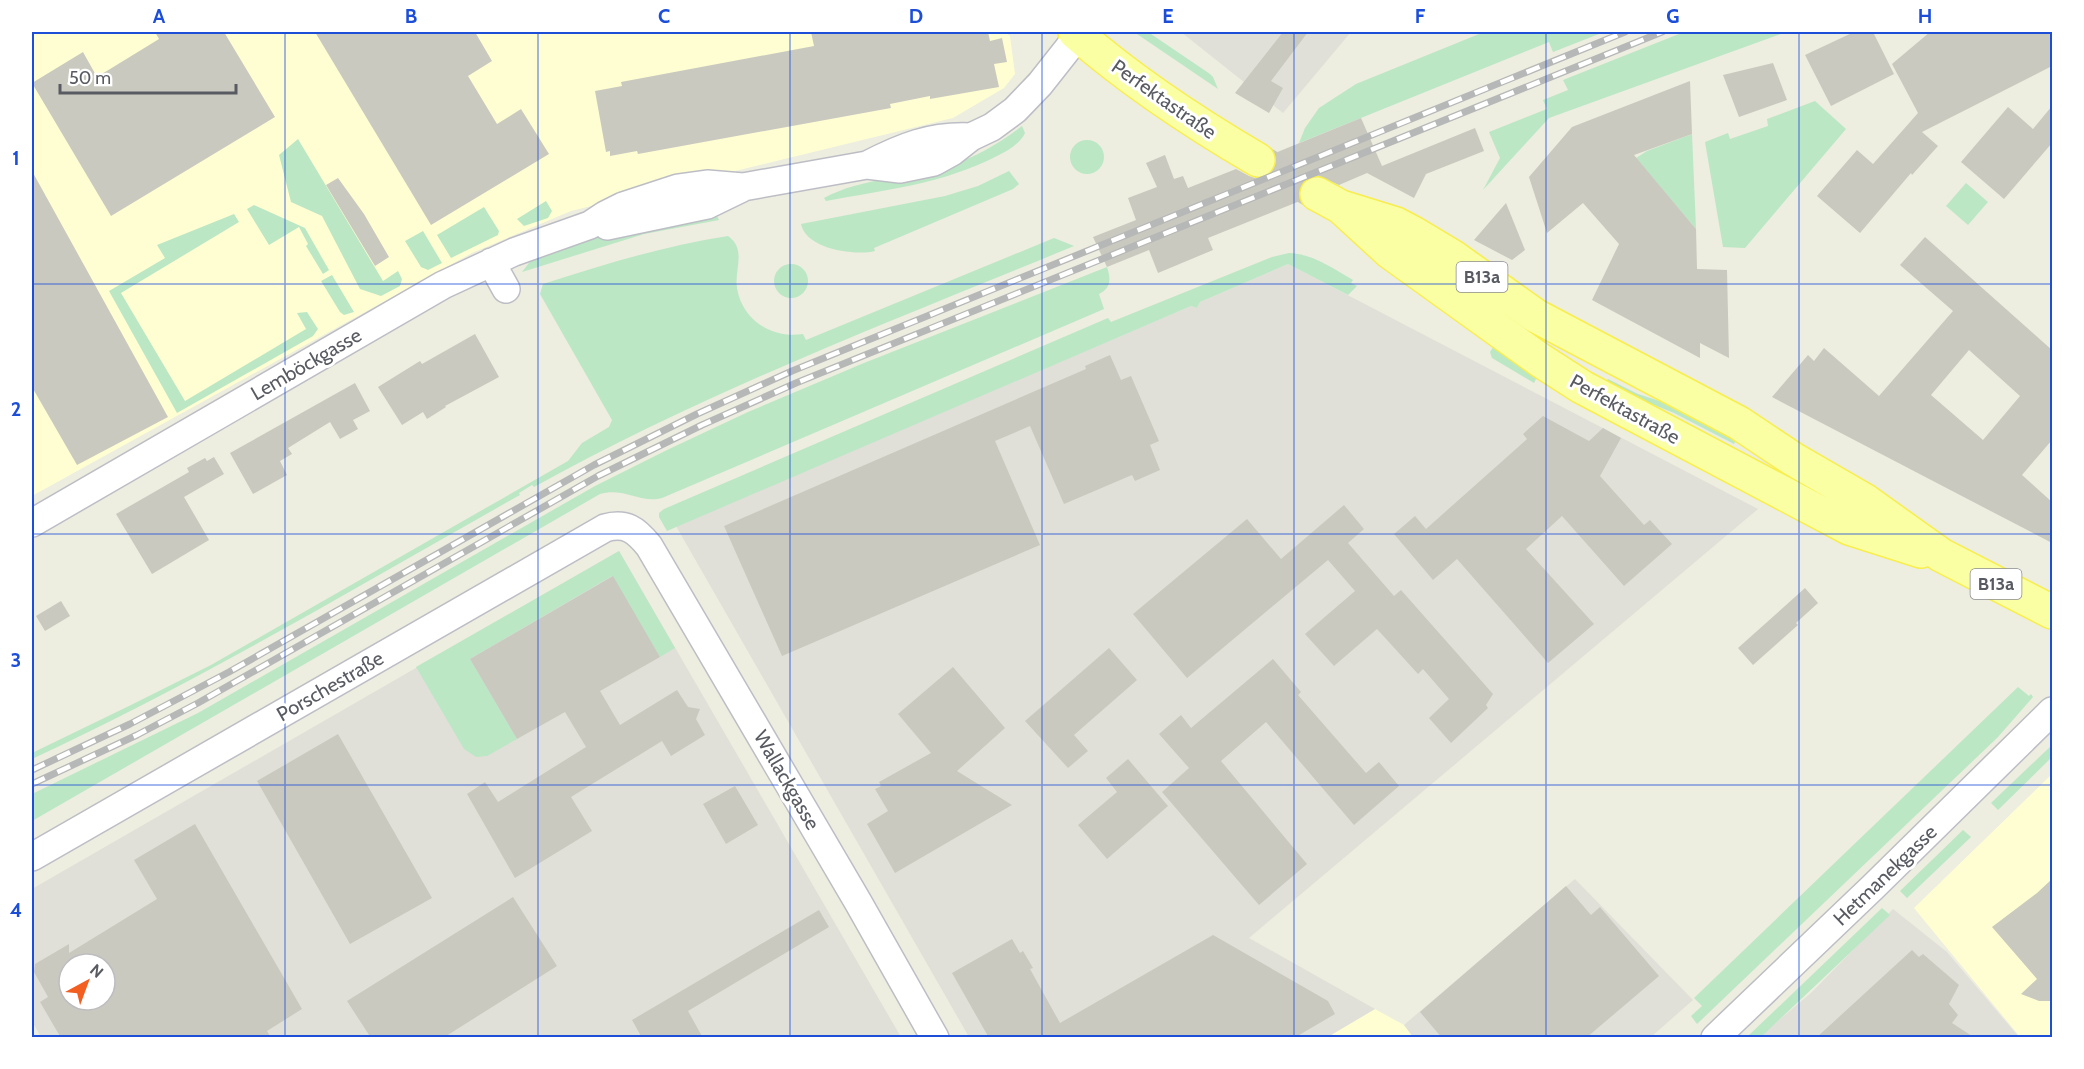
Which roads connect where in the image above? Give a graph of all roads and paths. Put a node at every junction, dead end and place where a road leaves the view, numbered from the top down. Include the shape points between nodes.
1 (1078, 33) edge
2 (1258, 160) tunnel mouth
3 (491, 262) junction
4 (506, 290) dead end
5 (32, 523) edge
6 (631, 528) joint
7 (1941, 555) junction
8 (2052, 612) edge
9 (2052, 711) edge
10 (32, 857) edge
11 (935, 1038) edge
12 (1715, 1038) edge

1 - 2 main road, Perfektastraße via 1141,85
1 - 3 street, Lemböckgasse via 1022,104 928,164 900,169 867,165 743,187 696,208 609,226 590,225
3 - 4 street
3 - 5 street, Lemböckgasse via 406,305
6 - 10 street, Porschestraße via 605,528
6 - 11 street, Wallackgasse via 649,546
7 - 7 main road, Perfektastraße / B13a via 1849,528 1605,400 1540,360 1390,252 1329,200 1396,224 1431,243 1536,316 1739,423 1864,500
7 - 8 main road, Perfektastraße / B13a
9 - 12 street, Hetmanekgasse

